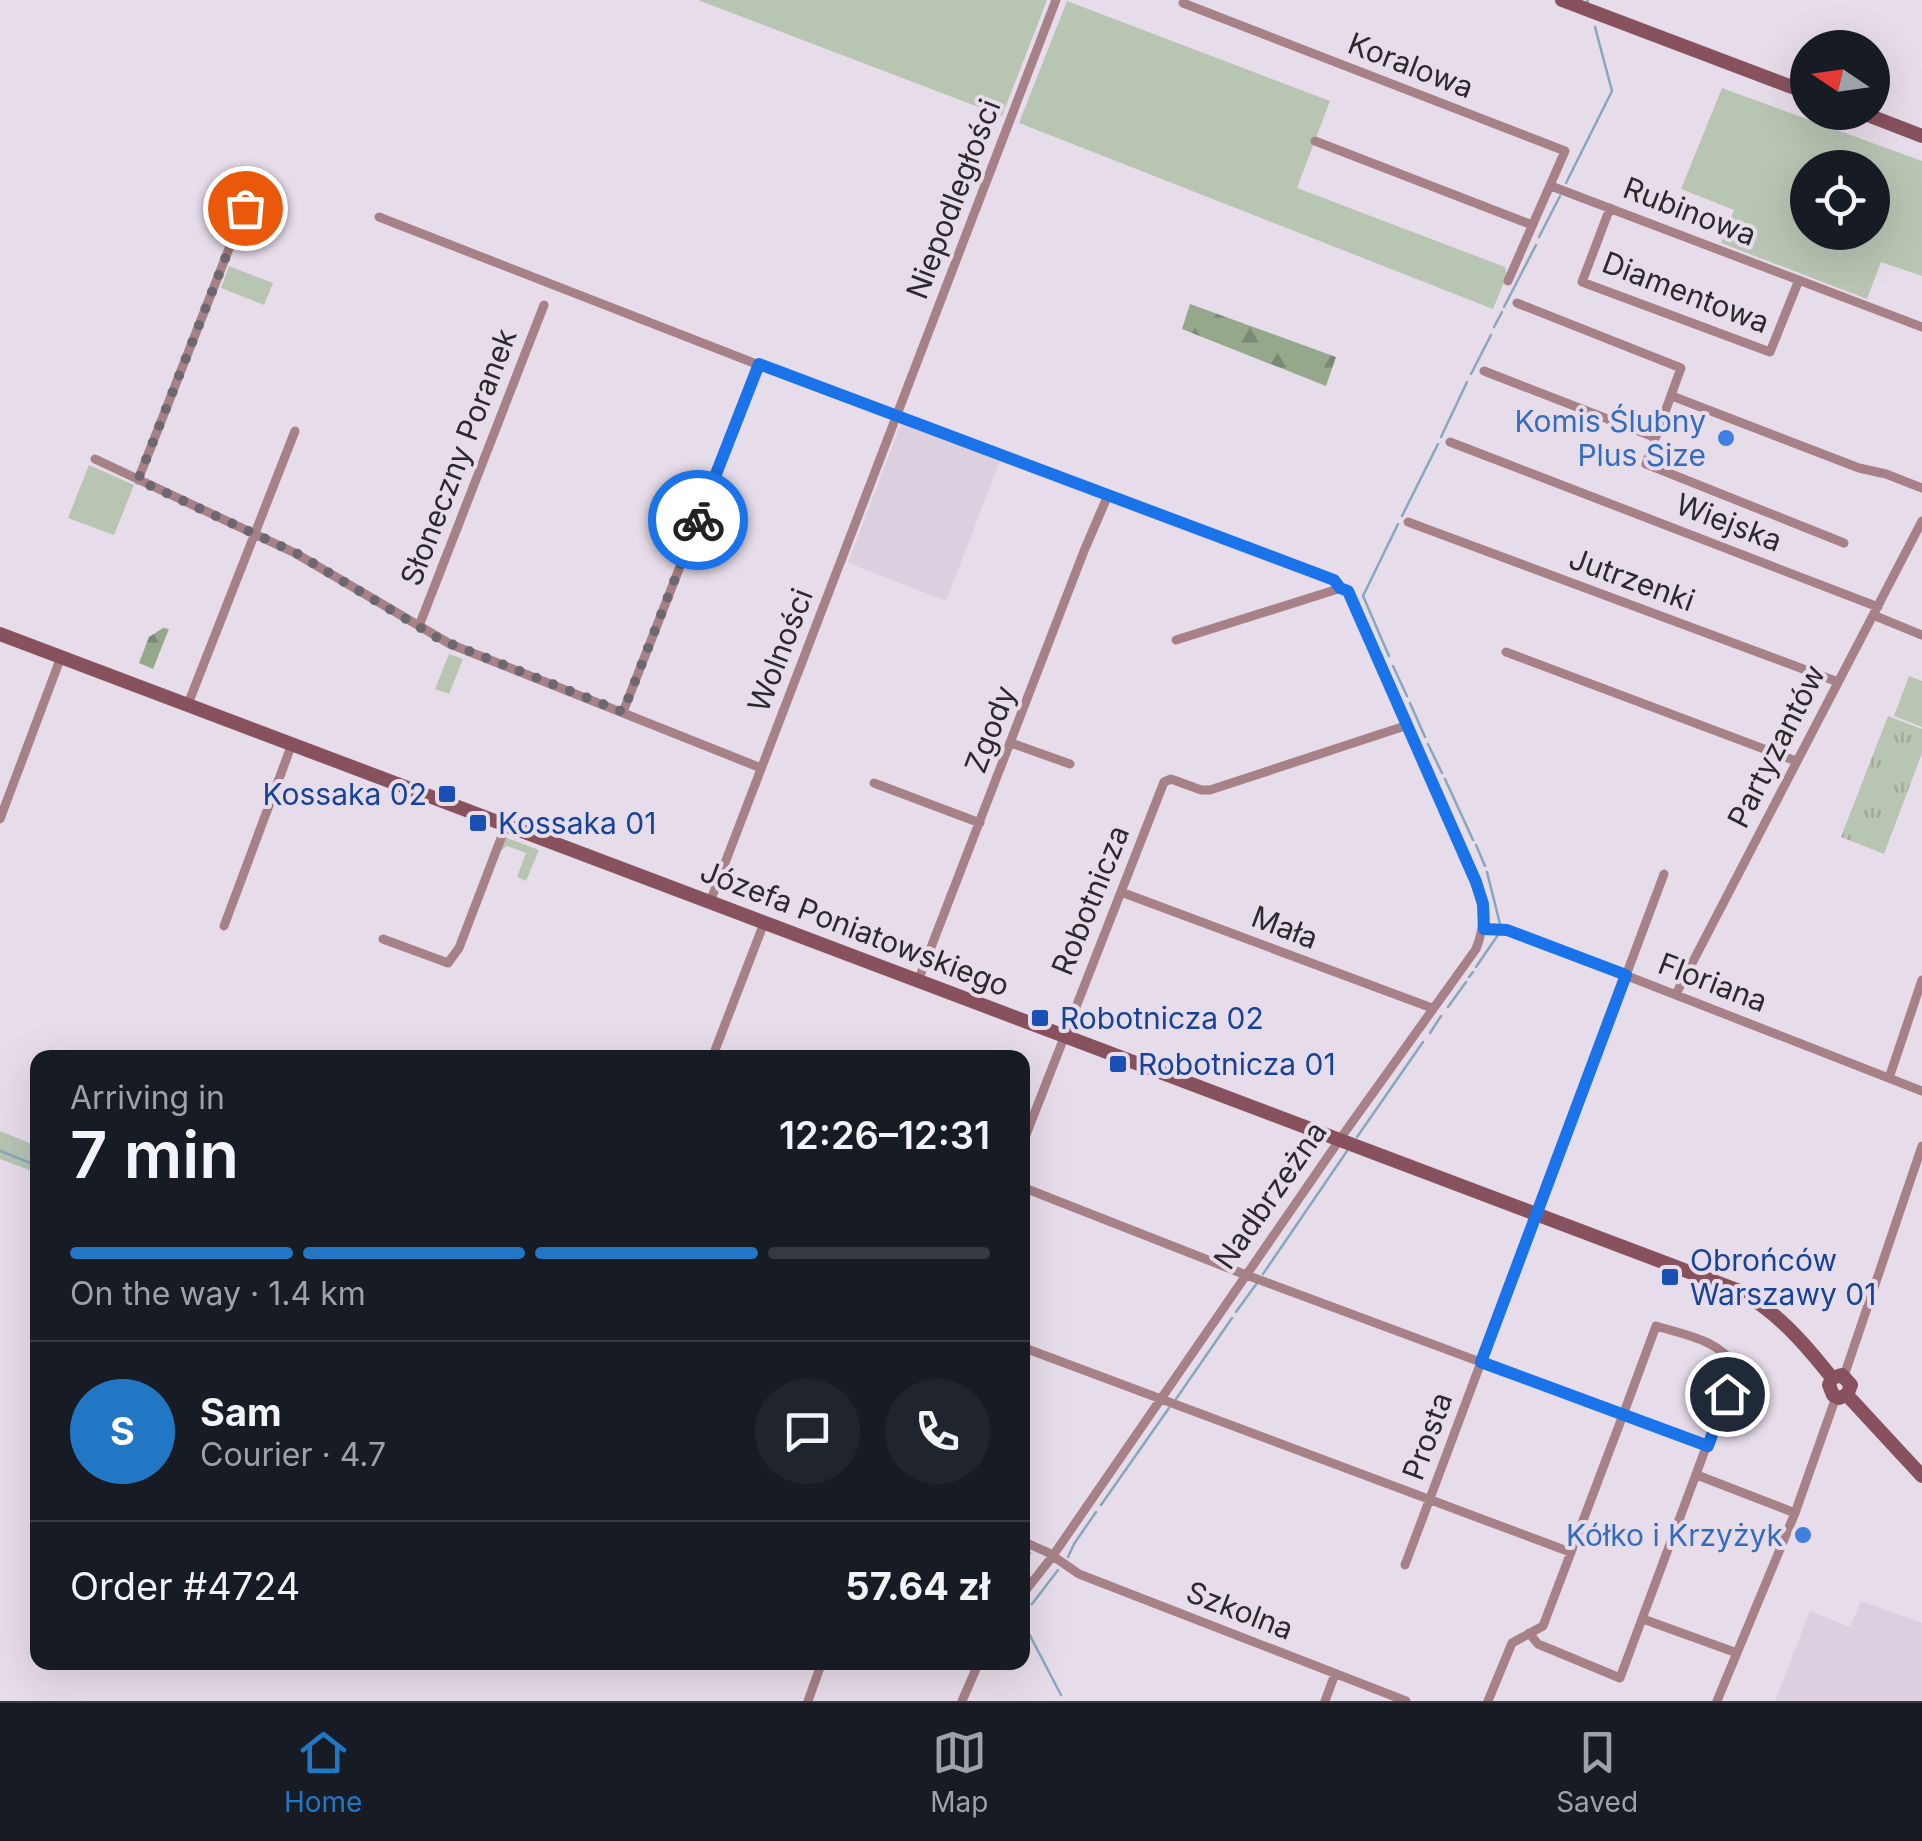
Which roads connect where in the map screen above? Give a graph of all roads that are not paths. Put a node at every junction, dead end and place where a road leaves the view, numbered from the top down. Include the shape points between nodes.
1 (1056, 0) edge
2 (1562, 0) edge
3 (1182, 4) dead end
4 (1790, 86) edge
5 (1890, 124) edge
6 (1922, 136) edge
7 (1315, 141) dead end
8 (1551, 186) junction
9 (245, 208) dead end
10 (1610, 208) junction
11 (379, 217) dead end
12 (1532, 225) junction
13 (1798, 280) junction
14 (1508, 282) dead end
15 (1517, 302) dead end
16 (544, 306) dead end
17 (1922, 328) edge
18 (759, 364) junction
19 (1484, 372) dead end
20 (1672, 396) junction
21 (896, 416) junction
22 (295, 431) dead end
23 (1654, 437) junction
24 (1450, 442) dead end
25 (94, 459) dead end
26 (138, 480) junction
27 (1922, 488) edge
28 (1108, 495) junction
29 (1922, 521) edge
30 (1408, 522) dead end
31 (254, 534) junction
32 (1844, 543) dead end
33 (1343, 589) junction
34 (1875, 611) junction
35 (418, 626) junction
36 (0, 634) edge
37 (1922, 635) edge
38 (1176, 640) dead end
39 (1506, 652) dead end
40 (61, 657) junction
41 (1838, 682) junction
42 (188, 704) junction
43 (623, 712) junction
44 (1408, 725) junction
45 (1011, 743) junction
46 (292, 744) junction
47 (1796, 762) junction
48 (1070, 764) dead end
49 (761, 768) junction
50 (874, 783) dead end
51 (0, 819) edge
52 (980, 823) junction
53 (506, 825) junction
54 (1664, 874) dead end
55 (1120, 892) junction
56 (710, 902) junction
57 (764, 923) junction
58 (224, 926) dead end
59 (1484, 929) junction
60 (382, 939) dead end
61 (1626, 975) junction
62 (1922, 980) edge
63 (918, 981) junction
64 (1676, 994) junction
65 (1432, 1008) junction
66 (1064, 1035) junction
67 (715, 1050) edge
68 (1889, 1078) junction
69 (1922, 1091) edge
70 (1030, 1124) edge
71 (1340, 1138) junction
72 (1922, 1146) edge
73 (1030, 1190) edge
74 (1536, 1214) junction
75 (1246, 1275) junction
76 (1030, 1349) edge
77 (1481, 1362) junction
78 (1838, 1377) junction
79 (1842, 1396) junction
80 (1160, 1400) junction
81 (1623, 1414) junction
82 (1708, 1446) junction
83 (1697, 1476) junction
84 (1922, 1476) edge
85 (1429, 1502) junction
86 (1795, 1513) junction
87 (1030, 1545) edge
88 (1570, 1552) junction
89 (1053, 1556) junction
90 (1405, 1565) dead end
91 (1030, 1585) edge
92 (1642, 1619) junction
93 (1529, 1633) junction
94 (1737, 1653) junction
95 (819, 1670) edge
96 (976, 1670) edge
97 (1336, 1674) junction
98 (808, 1701) edge
99 (962, 1701) edge
100 (1326, 1701) edge
101 (1406, 1701) edge
102 (1488, 1701) edge
103 (1717, 1701) edge

1 - 21 street, Niepodległości
2 - 4 street
3 - 8 street, Koralowa via 1565,151
5 - 6 street
7 - 12 street
8 - 10 street, Rubinowa
8 - 12 street
9 - 26 street
10 - 13 street, Rubinowa
10 - 13 street, Diamentowa via 1582,282 1770,352
11 - 18 street
12 - 14 street
13 - 17 street, Rubinowa
15 - 20 street via 1672,362 1681,368
16 - 35 street, Słoneczny Poranek
18 - 21 street
18 - 43 street
19 - 23 street
20 - 23 street
20 - 27 street
21 - 28 street
21 - 49 street, Wolności
22 - 31 street
23 - 32 street via 1646,464 1653,469
24 - 34 street, Wiejska
25 - 26 street
26 - 31 street
28 - 33 street via 1334,580
28 - 45 street, Zgody
29 - 34 street, Partyzantów
30 - 41 street, Jutrzenki
31 - 35 street
31 - 42 street
33 - 38 street
33 - 44 street
34 - 37 street, Wiejska
34 - 41 street, Partyzantów
35 - 43 street
36 - 40 street, Józefa Poniatowskiego
39 - 47 street
40 - 42 street, Józefa Poniatowskiego
40 - 51 street
41 - 47 street, Partyzantów
42 - 46 street, Józefa Poniatowskiego
43 - 49 street
44 - 55 street, Robotnicza via 1210,790 1171,779 1162,786
44 - 59 street via 1476,882
45 - 48 street
45 - 52 street, Zgody
46 - 53 street, Józefa Poniatowskiego
46 - 58 street
47 - 64 street, Partyzantów
49 - 56 street, Wolności
50 - 52 street
52 - 63 street, Zgody
53 - 56 street, Józefa Poniatowskiego
53 - 60 street via 460,948 448,962
54 - 61 street, Prosta
55 - 65 street, Mała
55 - 66 street, Robotnicza
56 - 57 street, Józefa Poniatowskiego
57 - 63 street, Józefa Poniatowskiego
57 - 67 street
59 - 61 street, Floriana via 1501,929
59 - 65 street, Nadbrzeżna
61 - 64 street, Floriana
61 - 74 street, Prosta
62 - 68 street
63 - 66 street, Józefa Poniatowskiego
64 - 68 street, Floriana
65 - 71 street, Nadbrzeżna
66 - 70 street, Robotnicza
66 - 71 street, Józefa Poniatowskiego
68 - 69 street, Floriana
71 - 74 street, Józefa Poniatowskiego
71 - 75 street, Nadbrzeżna
72 - 78 street
73 - 75 street
74 - 77 street, Prosta
74 - 78 street, Józefa Poniatowskiego via 1752,1298
75 - 77 street
75 - 80 street, Nadbrzeżna
76 - 80 street
77 - 81 street
77 - 85 street, Prosta
78 - 79 street via 1851,1385
79 - 84 street
79 - 86 street
80 - 85 street
80 - 89 street, Nadbrzeżna
81 - 82 street
81 - 82 street via 1656,1326 1715,1345 1736,1368
81 - 88 street
82 - 83 street
83 - 86 street
83 - 92 street
85 - 88 street
85 - 90 street, Prosta
86 - 94 street
87 - 89 street, Szkolna
88 - 93 street via 1543,1626
89 - 91 street, Nadbrzeżna
89 - 97 street, Szkolna via 1079,1574
92 - 93 street via 1620,1678 1538,1644
92 - 94 street
93 - 102 street via 1510,1646
94 - 103 street
95 - 98 street
96 - 99 street
97 - 100 street
97 - 101 street, Szkolna

